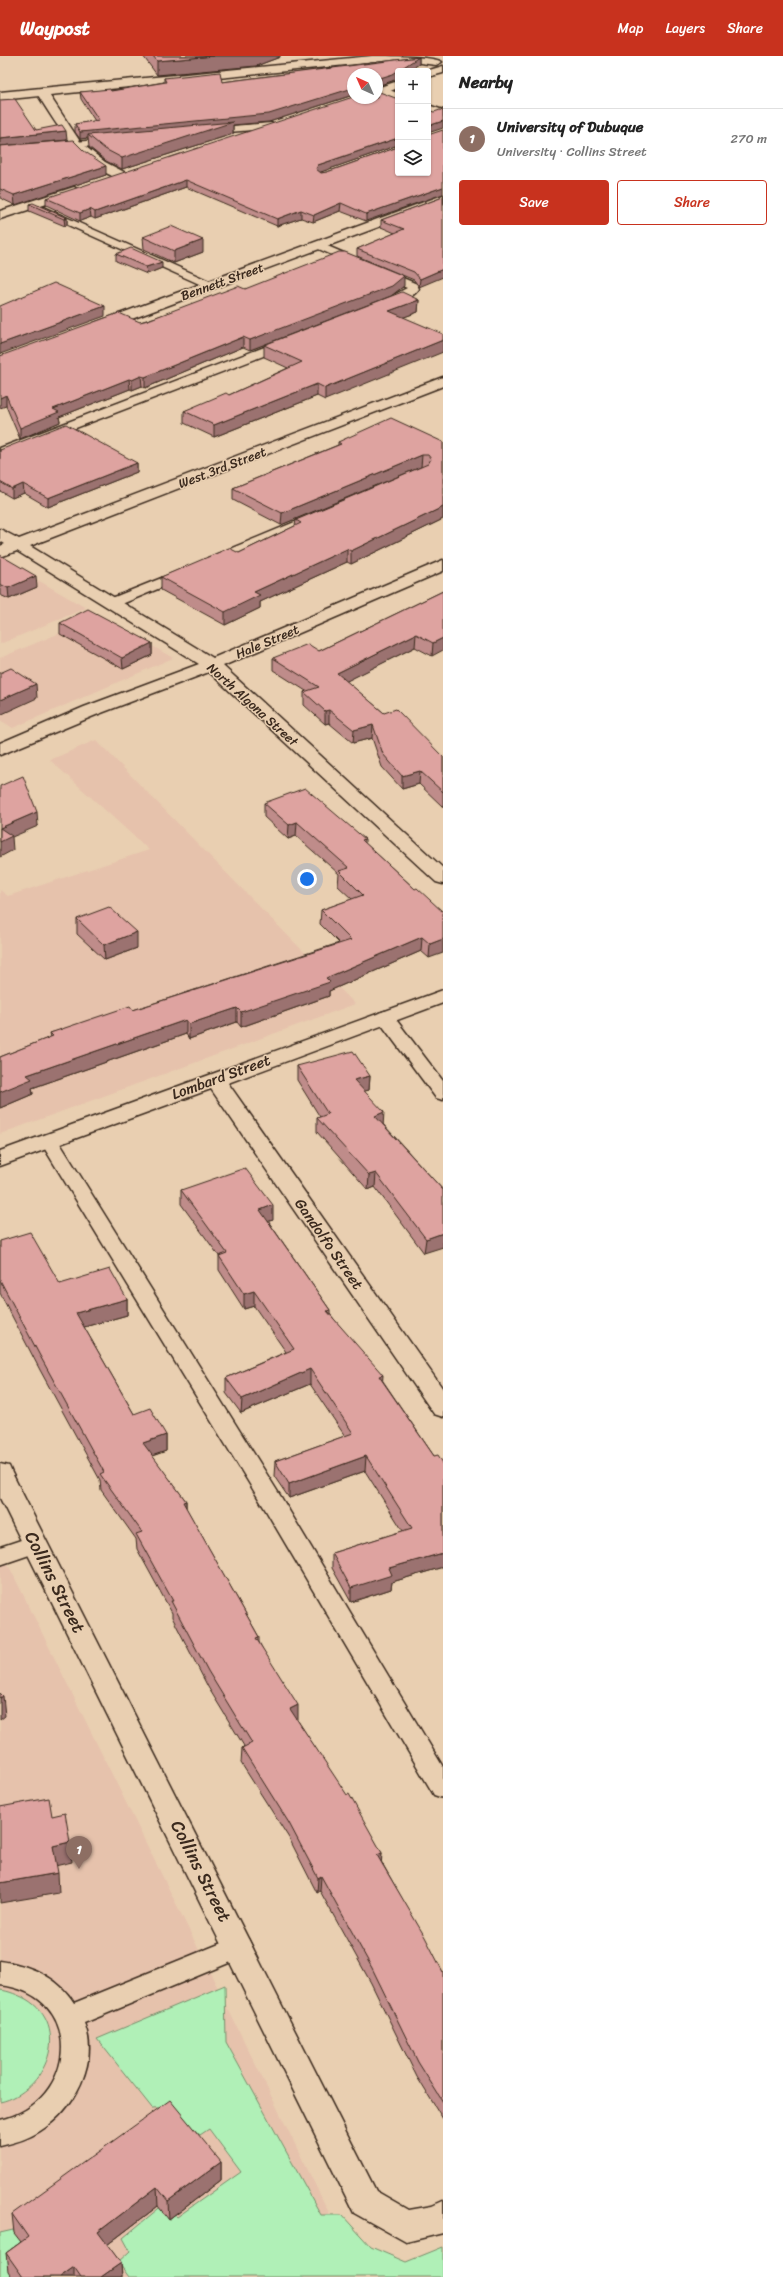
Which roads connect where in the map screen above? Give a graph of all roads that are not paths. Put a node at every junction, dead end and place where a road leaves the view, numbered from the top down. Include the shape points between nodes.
1 (397, 56) edge
2 (438, 63) edge
3 (431, 71) edge
4 (395, 85) edge
5 (383, 90) edge
6 (42, 92) junction
7 (383, 92) edge
8 (0, 96) edge
9 (395, 96) edge
10 (431, 109) edge
11 (443, 113) edge
12 (285, 121) edge
13 (271, 126) junction
14 (197, 132) edge
15 (125, 140) edge
16 (218, 143) edge
17 (77, 145) junction
18 (46, 148) edge
19 (136, 171) edge
20 (122, 176) junction
21 (107, 180) edge
22 (84, 188) edge
23 (443, 199) edge
24 (33, 204) junction
25 (0, 215) edge
26 (318, 245) junction
27 (210, 285) junction
28 (373, 309) edge
29 (82, 332) edge
30 (299, 338) edge
31 (443, 381) edge
32 (0, 453) edge
33 (328, 512) edge
34 (0, 534) edge
35 (18, 545) junction
36 (0, 552) edge
37 (443, 565) edge
38 (112, 603) junction
39 (212, 665) junction
40 (0, 750) edge
41 (443, 878) edge
42 (443, 996) edge
43 (385, 1017) junction
44 (215, 1079) junction
45 (443, 1094) edge
46 (49, 1141) junction
47 (0, 1159) edge
48 (443, 1408) edge
49 (0, 1473) edge
50 (36, 1544) junction
51 (0, 1556) edge
52 (443, 1788) edge
53 (239, 1947) junction
54 (0, 1973) edge
55 (69, 2017) junction
56 (0, 2134) edge
57 (439, 2219) edge

1 - 2 street
1 - 6 street
2 - 3 street
4 - 5 street
6 - 8 street
6 - 17 street
7 - 9 lane
10 - 11 lane
12 - 13 street
13 - 14 lane
13 - 16 street
15 - 17 lane
17 - 18 lane
17 - 20 street via 101,165
19 - 20 street
20 - 21 street
22 - 24 street
23 - 26 street, Bennett Street
24 - 25 street
24 - 27 lane
26 - 27 street, Bennett Street
26 - 28 lane via 413,286 407,294
27 - 29 street, Bennett Street
30 - 32 lane
31 - 35 street, West 3rd Street
33 - 38 lane
34 - 35 street, North Algona Street
35 - 36 street, West 3rd Street
35 - 38 street, North Algona Street
37 - 39 street, Hale Street
38 - 39 street, North Algona Street
39 - 40 street, Hale Street via 90,711
39 - 41 street, North Algona Street
42 - 43 street, Lombard Street
43 - 44 street, Lombard Street
43 - 45 lane
44 - 46 street, Lombard Street
44 - 48 street, Gandolfo Street
46 - 47 street, Lombard Street
46 - 52 lane via 273,1503
49 - 50 street, Collins Street
50 - 51 lane
50 - 53 street, Collins Street
53 - 55 lane
53 - 57 street, Collins Street via 365,2202 406,2226
54 - 55 lane via 35,1982 55,1997
55 - 56 lane via 76,2043 72,2072 59,2098 36,2119 8,2133

